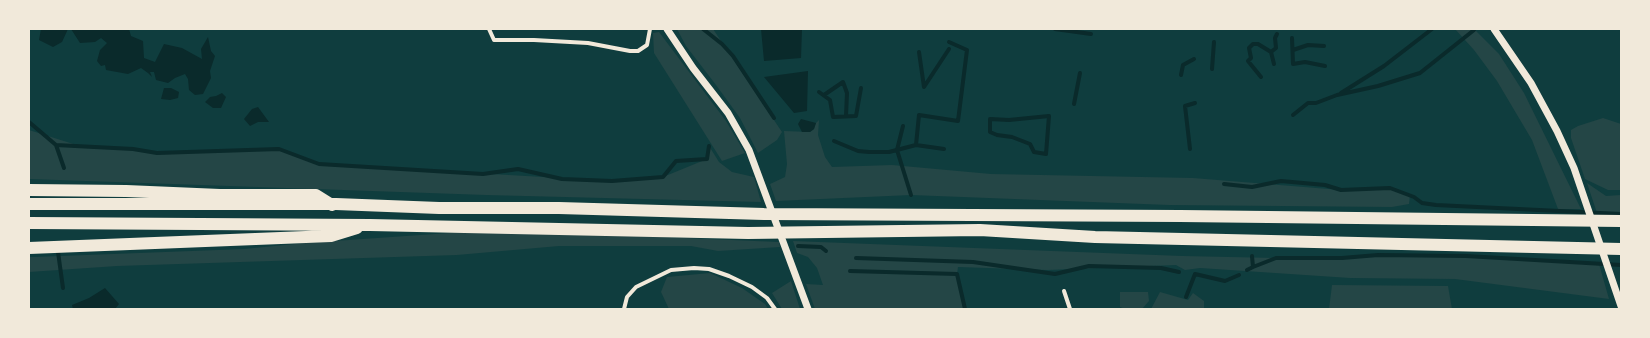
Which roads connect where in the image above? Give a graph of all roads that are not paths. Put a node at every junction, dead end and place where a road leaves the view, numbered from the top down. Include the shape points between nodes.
1 (489, 29) edge
2 (650, 29) edge
3 (667, 29) edge
4 (1494, 29) edge
5 (29, 190) edge
6 (29, 204) edge
7 (332, 204) junction
8 (1621, 221) edge
9 (29, 223) edge
10 (370, 225) junction
11 (29, 248) edge
12 (1621, 248) edge
13 (1064, 291) dead end
14 (1621, 306) edge
15 (624, 309) edge
16 (775, 309) edge
17 (808, 309) edge
18 (1070, 309) edge

1 - 2 street via 494,40 588,43 630,51 638,51 647,45
3 - 17 street via 728,113 749,150
4 - 14 street via 1538,95 1574,168
5 - 7 highway via 316,195
6 - 7 highway
7 - 8 highway via 764,214
9 - 10 highway
10 - 11 highway via 331,236
10 - 12 highway via 748,233 980,230 1095,237
13 - 18 street
15 - 16 street via 627,296 636,287 671,270 694,268 709,268 752,287 767,298

